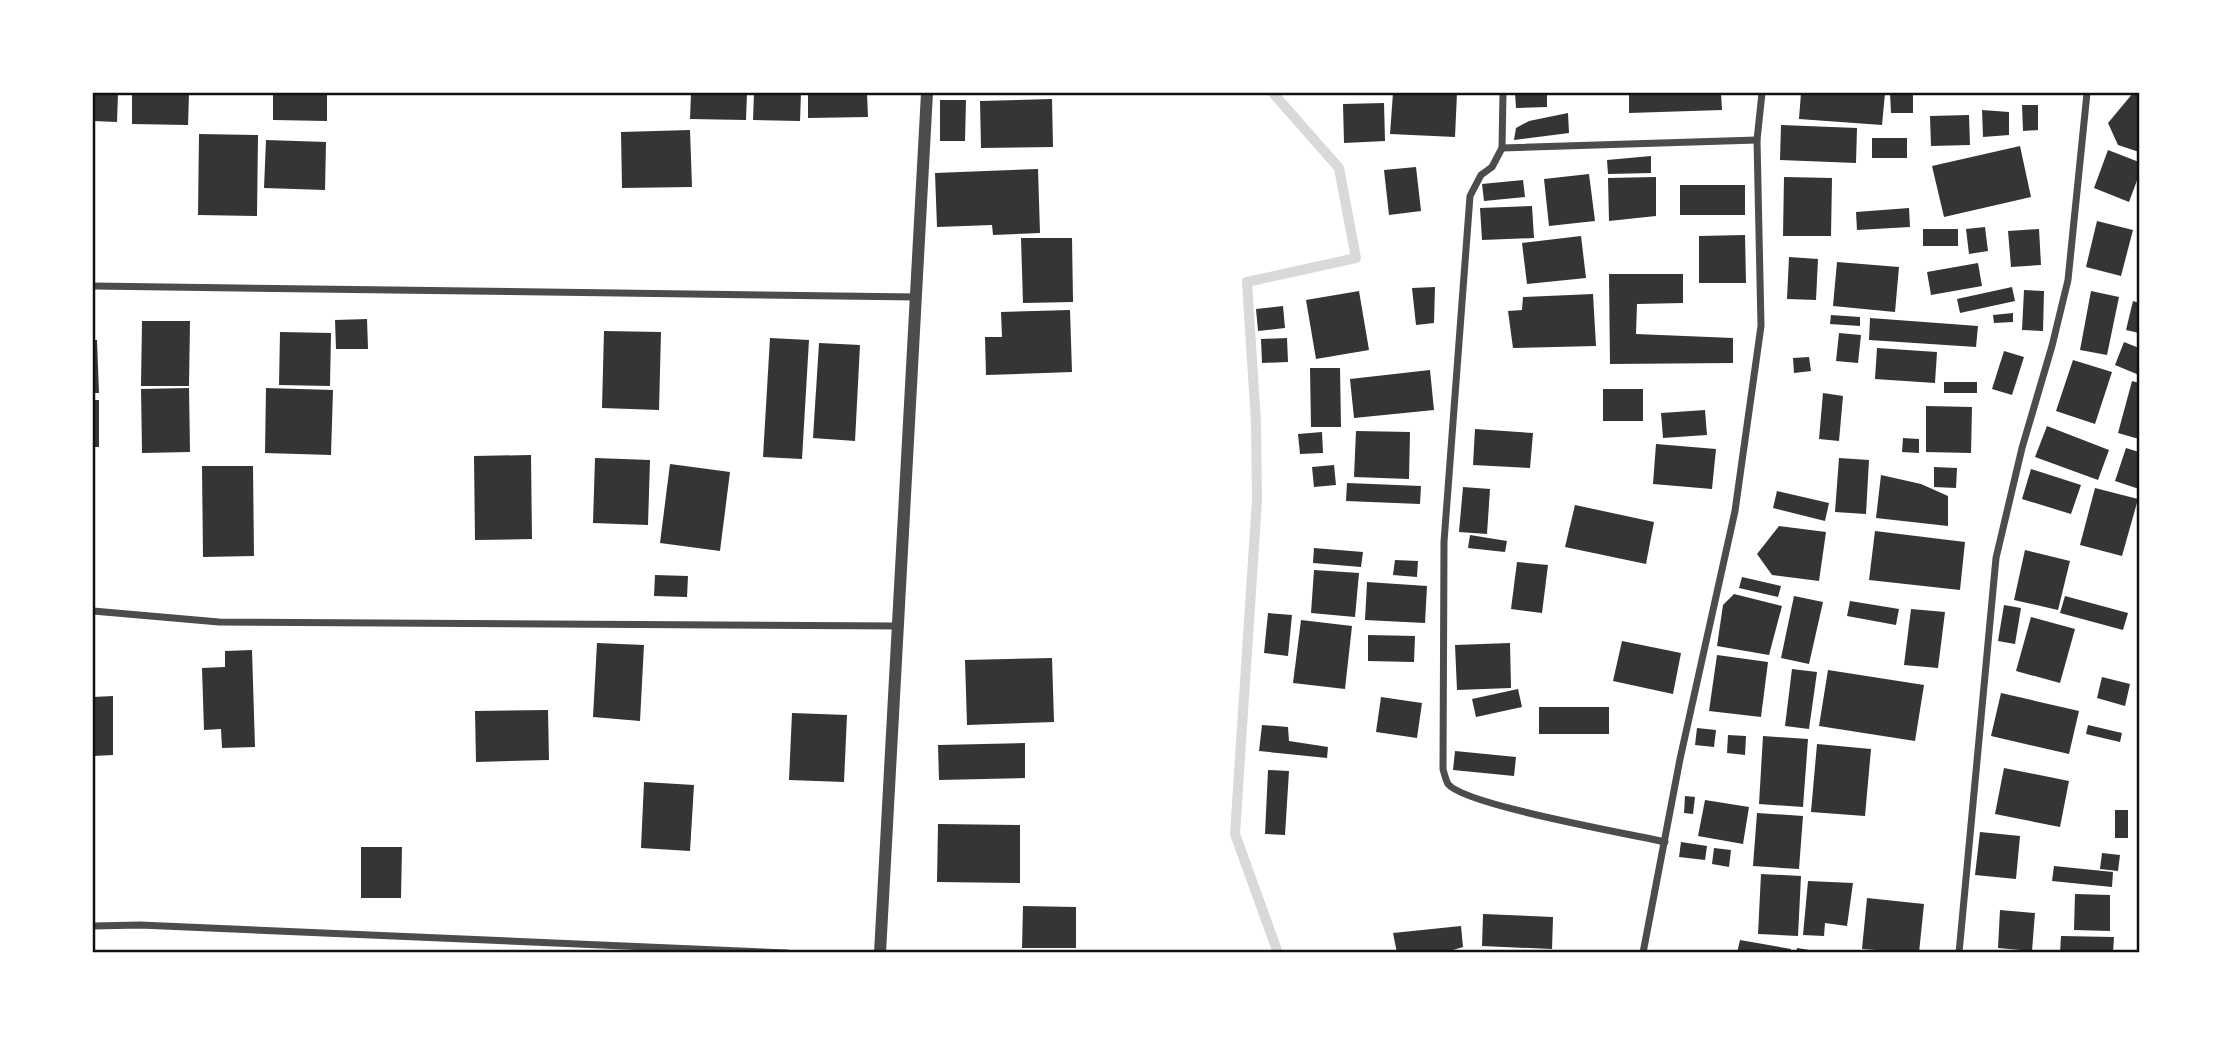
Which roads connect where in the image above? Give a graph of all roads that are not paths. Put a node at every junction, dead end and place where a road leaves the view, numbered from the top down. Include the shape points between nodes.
1 (927, 93) edge
2 (1503, 93) edge
3 (1762, 93) edge
4 (2087, 93) edge
5 (1757, 140) junction
6 (1502, 148) junction
7 (93, 286) edge
8 (917, 297) junction
9 (93, 611) edge
10 (900, 626) junction
11 (1665, 842) junction
12 (93, 926) edge
13 (787, 953) edge
14 (880, 953) edge
15 (1643, 953) edge
16 (1959, 953) edge

1 - 8 street
2 - 6 street
3 - 5 street
4 - 16 street via 2068,280 1996,558
5 - 6 street
5 - 11 street via 1761,326 1735,511
6 - 11 street via 1470,196 1444,542 1443,769 1448,784 1460,792 1525,813
7 - 8 street
8 - 10 street
9 - 10 street via 219,622
10 - 14 street
11 - 15 street
12 - 13 street

